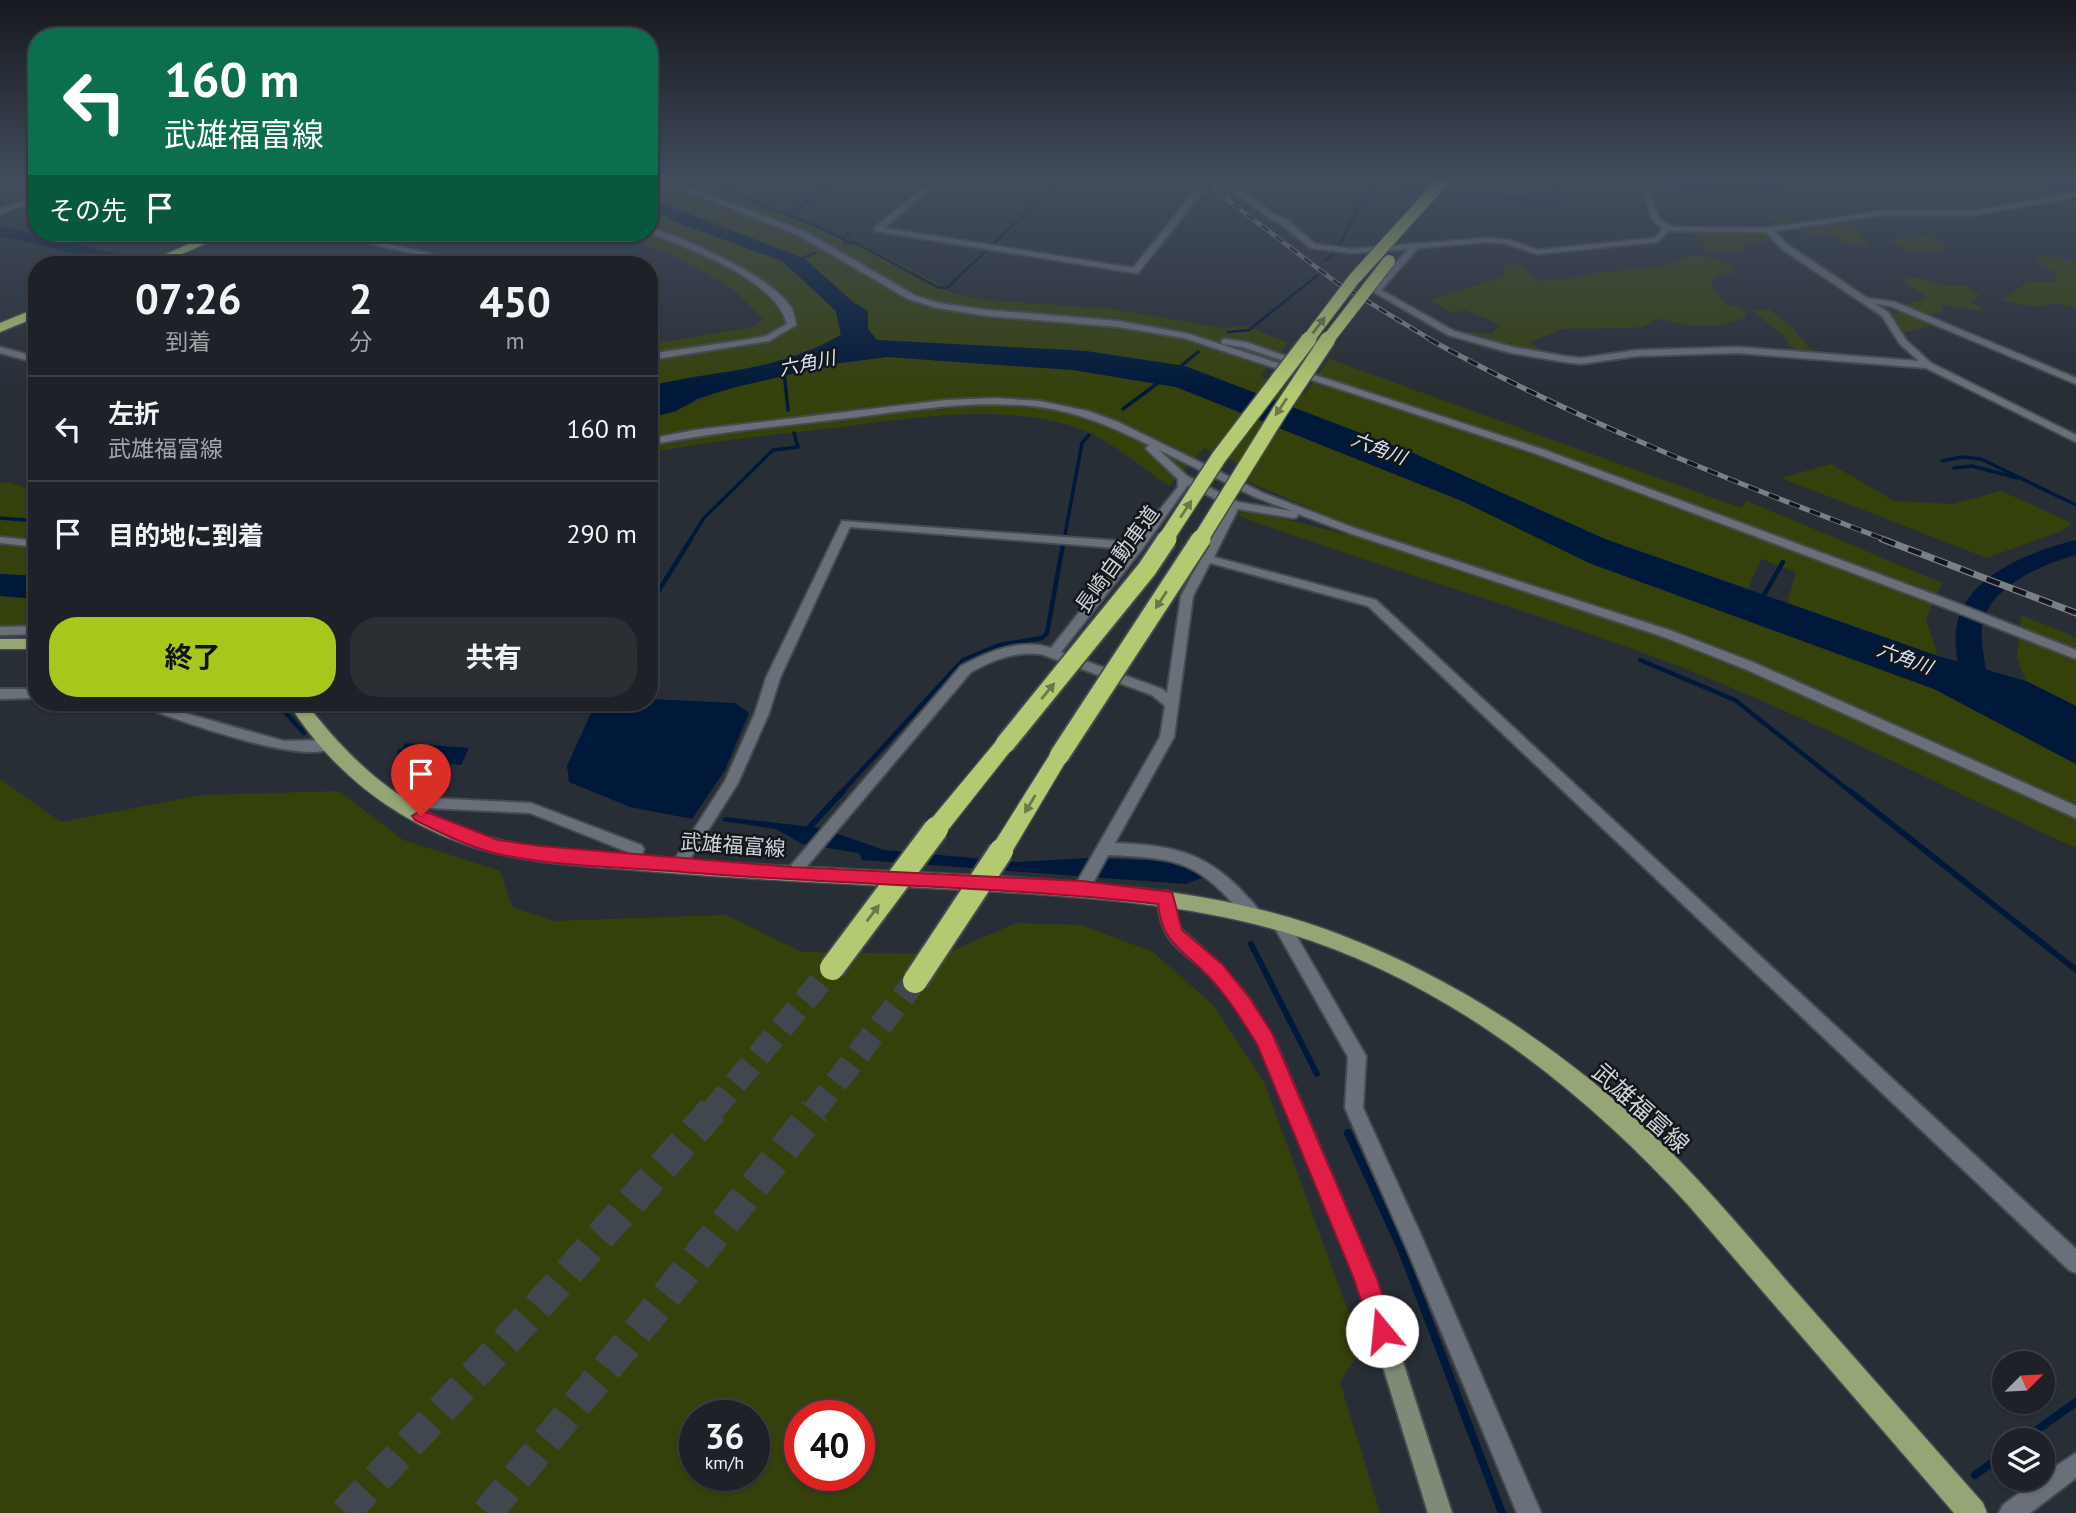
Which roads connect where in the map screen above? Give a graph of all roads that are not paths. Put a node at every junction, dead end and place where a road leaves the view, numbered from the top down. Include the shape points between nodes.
1 (703, 253) edge
2 (835, 253) edge
3 (1024, 253) edge
4 (1150, 253) edge
5 (1380, 253) edge
6 (1394, 253) edge
7 (1409, 253) edge
8 (1793, 253) edge
9 (1864, 300) junction
10 (28, 316) edge
11 (0, 328) edge
12 (0, 350) edge
13 (658, 356) edge
14 (28, 358) edge
15 (1928, 365) junction
16 (2076, 381) edge
17 (1114, 424) junction
18 (2076, 439) edge
19 (658, 441) edge
20 (1183, 478) junction
21 (1235, 505) junction
22 (1353, 531) junction
23 (0, 540) edge
24 (28, 543) edge
25 (1139, 546) junction
26 (1207, 559) junction
27 (0, 631) edge
28 (28, 631) edge
29 (28, 643) edge
30 (0, 645) edge
31 (1053, 654) junction
32 (2076, 655) edge
33 (28, 693) edge
34 (0, 694) edge
35 (1170, 703) junction
36 (166, 711) edge
37 (303, 711) edge
38 (329, 745) junction
39 (403, 808) junction
40 (2076, 812) edge
41 (1104, 851) junction
42 (632, 862) junction
43 (678, 866) junction
44 (792, 874) junction
45 (1085, 884) junction
46 (1166, 897) junction
47 (1253, 914) junction
48 (1280, 923) junction
49 (832, 968) tunnel mouth
50 (915, 981) tunnel mouth
51 (2076, 1263) edge
52 (2076, 1464) edge
53 (1440, 1513) edge
54 (1529, 1513) edge
55 (1973, 1513) edge
56 (2011, 1513) edge

1 - 13 street via 785,303 793,316 792,325 769,338
2 - 32 street via 911,297 937,305 1119,324 1186,336 1551,456
3 - 4 street via 1135,271
49 -> 5 highway, 長崎自動車道, bridge via 936,829 1147,569 1219,457 1354,279
6 -> 50 highway, 長崎自動車道, bridge via 1315,356 1244,463 1181,570
7 - 15 street via 1376,291 1451,333 1511,350 1581,361 1638,353 1738,350
8 - 9 street
9 - 15 street via 1885,314 1903,342
9 - 16 street via 1892,304
10 - 11 highway
12 - 14 street
15 - 18 street
17 - 19 street via 1040,404 958,402
17 - 20 street via 1156,451
17 - 22 street via 1259,495
20 - 21 street
20 - 25 street via 1183,487
21 - 22 street
21 - 26 street
22 - 40 street via 1668,634
23 - 24 street
25 - 31 street
25 - 43 street via 846,523 773,678 731,783
26 - 35 street via 1187,596
26 - 51 street via 1372,603
27 - 28 street
29 - 30 main road
31 - 35 street via 1157,692
31 - 44 street via 1030,648 1006,652 966,669
33 - 34 street
35 - 41 street via 1167,737
36 - 38 street via 284,746
37 - 38 main road, 武雄福富線
38 - 39 main road, 武雄福富線 via 361,778
39 - 42 main road, 武雄福富線 via 498,847
39 - 42 street via 428,803 531,808 636,849
41 - 45 street
41 - 47 street via 1172,854 1195,863 1227,884
42 - 43 main road, 武雄福富線
43 - 44 main road, 武雄福富線
44 - 45 main road, 武雄福富線
45 - 46 main road, 武雄福富線
46 - 47 main road, 武雄福富線
46 - 53 street via 1176,935 1216,971 1265,1039 1366,1279
47 - 48 main road, 武雄福富線
48 - 54 street via 1357,1056 1354,1108
48 - 55 main road, 武雄福富線 via 1335,941 1414,978 1492,1023 1564,1074 1637,1135
52 - 56 street

